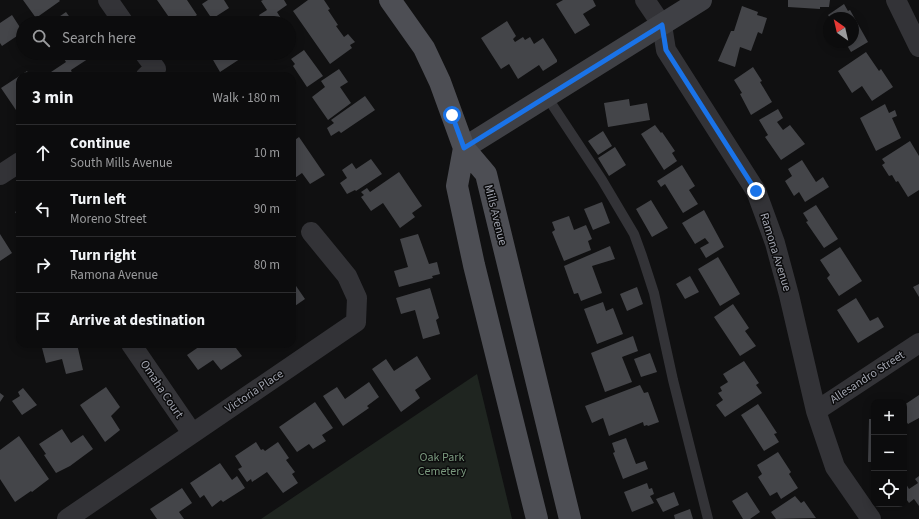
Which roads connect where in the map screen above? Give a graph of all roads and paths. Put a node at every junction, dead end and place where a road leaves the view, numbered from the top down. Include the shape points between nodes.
1 (108, 0) edge
2 (390, 0) edge
3 (645, 0) edge
4 (701, 0) edge
5 (896, 0) edge
6 (119, 16) edge
7 (662, 25) junction
8 (919, 47) edge
9 (149, 60) edge
10 (152, 72) edge
11 (547, 97) junction
12 (464, 148) junction
13 (16, 165) edge
14 (0, 175) edge
15 (311, 232) dead end
16 (919, 343) edge
17 (134, 348) edge
18 (816, 410) junction
19 (192, 433) junction
20 (67, 519) edge
21 (537, 519) edge
22 (570, 519) edge
23 (708, 519) edge
24 (871, 519) edge

1 - 6 street
2 - 12 main road via 424,48 440,82
3 - 7 street, Ramona Avenue
4 - 7 street
5 - 8 street
7 - 11 street
7 - 18 street, Ramona Avenue via 666,50 756,191 775,243
9 - 10 street via 156,69
11 - 12 street
11 - 23 lane via 634,234 654,293
12 - 21 main road via 457,186
12 - 22 main road, Mills Avenue via 486,174
13 - 14 street
15 - 19 street, Victoria Place via 347,276 357,298 356,322
16 - 18 street, Allesandro Street
17 - 19 street, Omaha Court
18 - 24 street, Ramona Avenue via 835,467
19 - 20 street, Victoria Place

